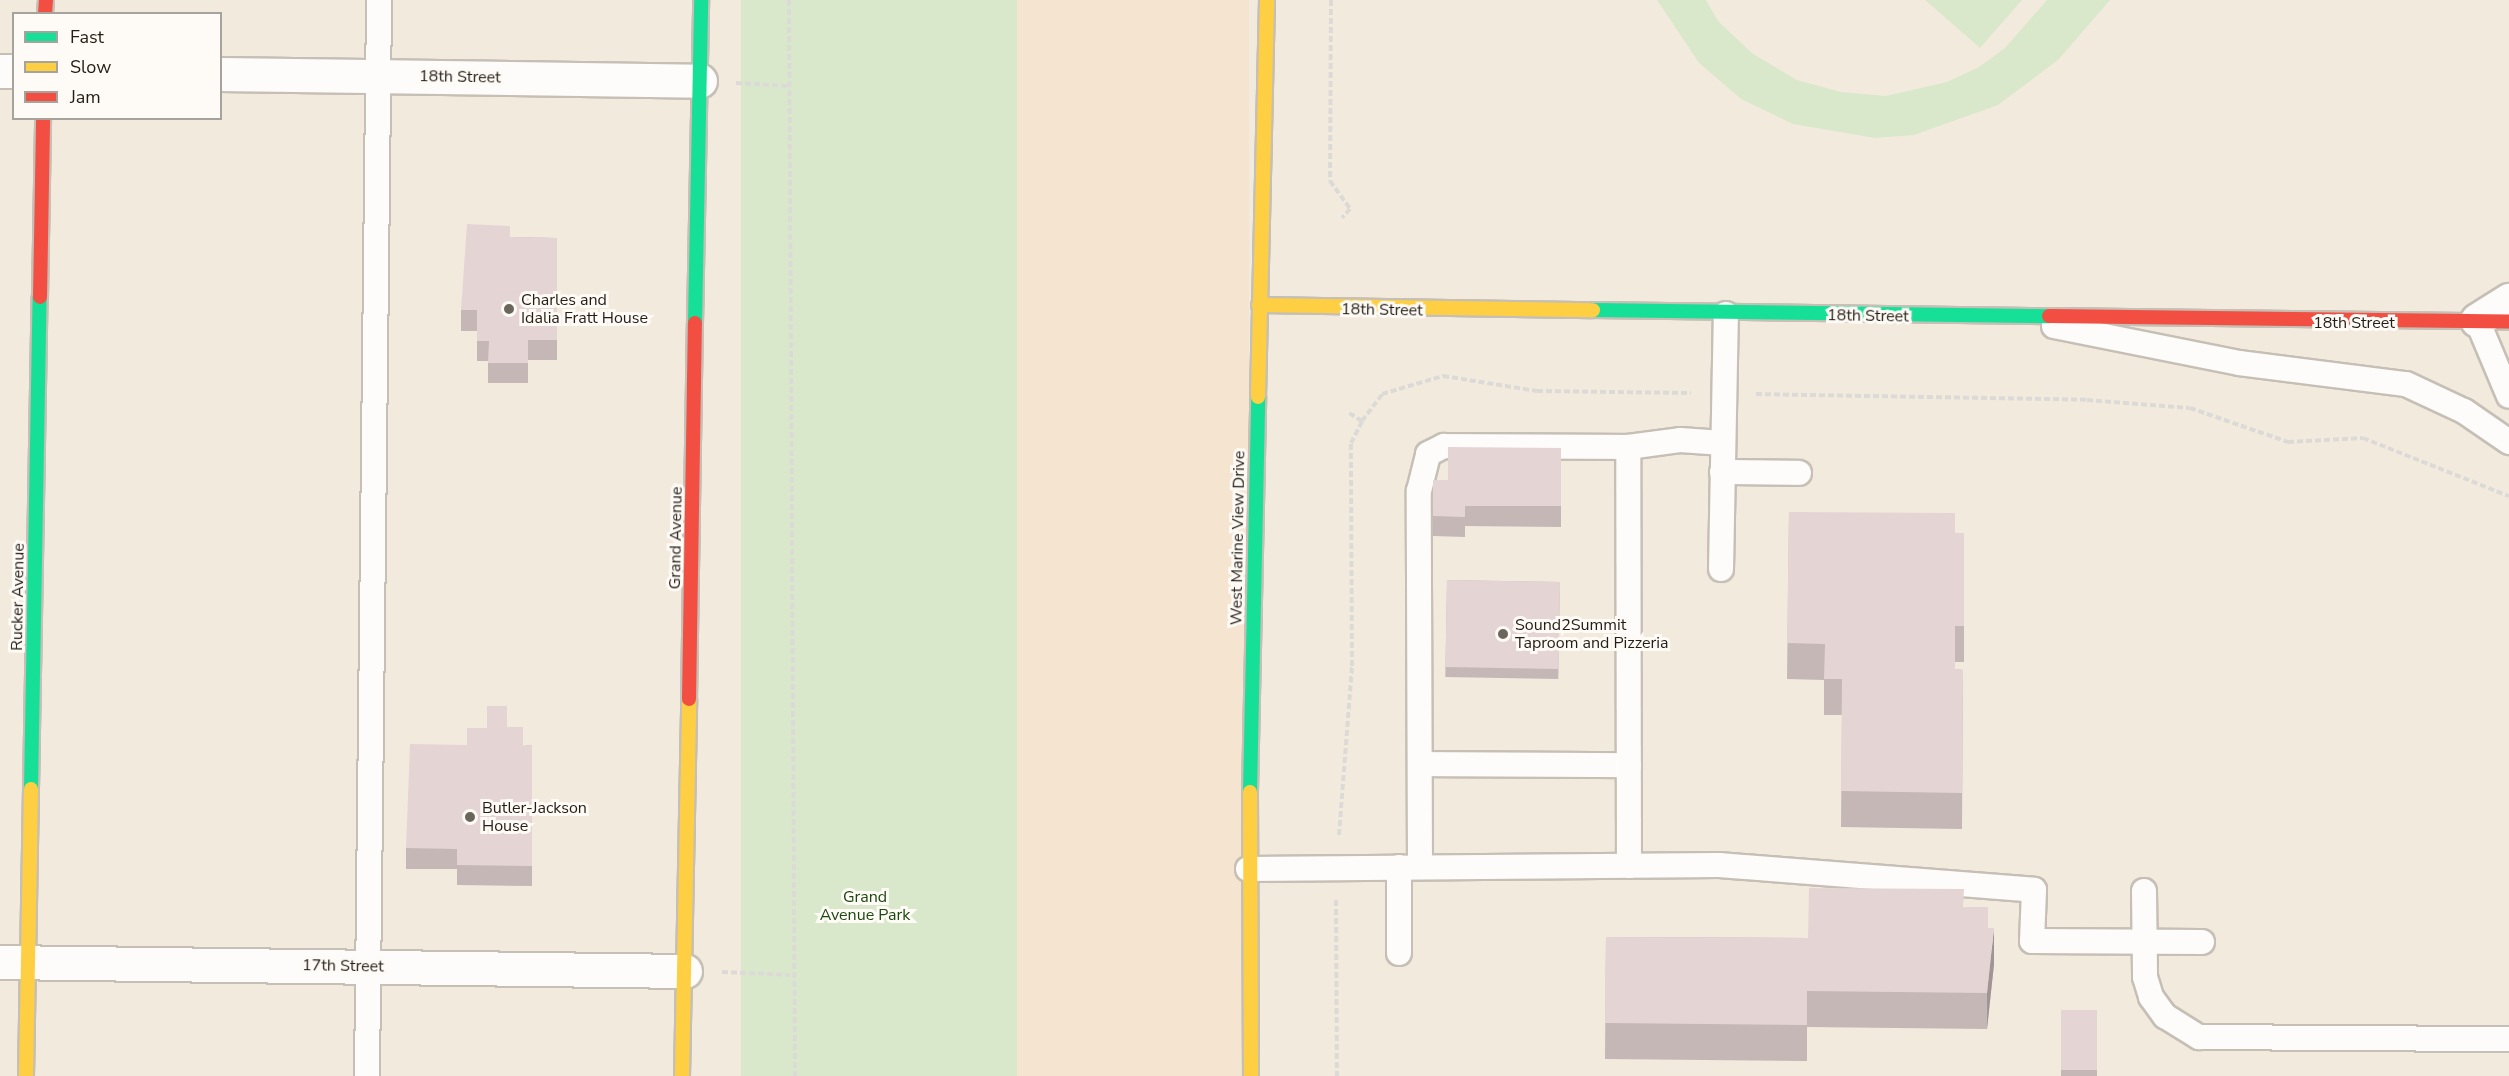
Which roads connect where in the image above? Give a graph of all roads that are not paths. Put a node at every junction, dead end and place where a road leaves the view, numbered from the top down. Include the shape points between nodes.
1 (379, 0) edge
2 (701, 0) edge
3 (1268, 0) edge
4 (222, 74) edge
5 (378, 75) junction
6 (700, 81) junction
7 (44, 120) edge
8 (2509, 300) edge
9 (1259, 306) junction
10 (1726, 314) junction
11 (2010, 318) junction
12 (2493, 321) edge
13 (2509, 396) edge
14 (1723, 442) junction
15 (2509, 442) edge
16 (1628, 447) junction
17 (1722, 472) junction
18 (1799, 473) dead end
19 (1721, 569) dead end
20 (1421, 764) junction
21 (1629, 765) junction
22 (1629, 866) junction
23 (1409, 867) junction
24 (1248, 869) junction
25 (2144, 891) dead end
26 (2145, 941) junction
27 (2202, 942) dead end
28 (1399, 953) dead end
29 (14, 962) edge
30 (369, 966) junction
31 (685, 971) junction
32 (2509, 1039) edge
33 (26, 1076) edge
34 (367, 1076) edge
35 (682, 1076) edge
36 (1251, 1076) edge

1 - 5 lane
2 - 6 street, Grand Avenue
3 - 9 street, West Marine View Drive
4 - 5 street, 18th Street
5 - 6 street, 18th Street
5 - 30 lane
6 - 31 street, Grand Avenue
7 - 29 street, Rucker Avenue
8 - 12 street, 18th Street
9 - 10 street, 18th Street
9 - 24 street, West Marine View Drive
10 - 11 street, 18th Street
10 - 14 lane
11 - 12 street, 18th Street via 2391,324
11 - 15 lane via 2239,363 2406,384 2464,411
12 - 13 lane
14 - 16 lane via 1680,440
14 - 17 lane
16 - 20 lane via 1444,446 1428,454 1419,491
16 - 21 lane
17 - 18 lane
17 - 19 lane
20 - 21 lane
20 - 23 lane
21 - 22 lane
22 - 23 lane
22 - 26 lane via 1719,865 2034,890 2032,941
23 - 24 lane
23 - 28 lane
24 - 36 street, West Marine View Drive
25 - 26 lane
26 - 27 lane
26 - 32 lane via 2145,977 2165,1016 2199,1037
29 - 30 street, 17th Street
29 - 33 street, Rucker Avenue
30 - 31 street, 17th Street
30 - 34 lane
31 - 35 street, Grand Avenue

